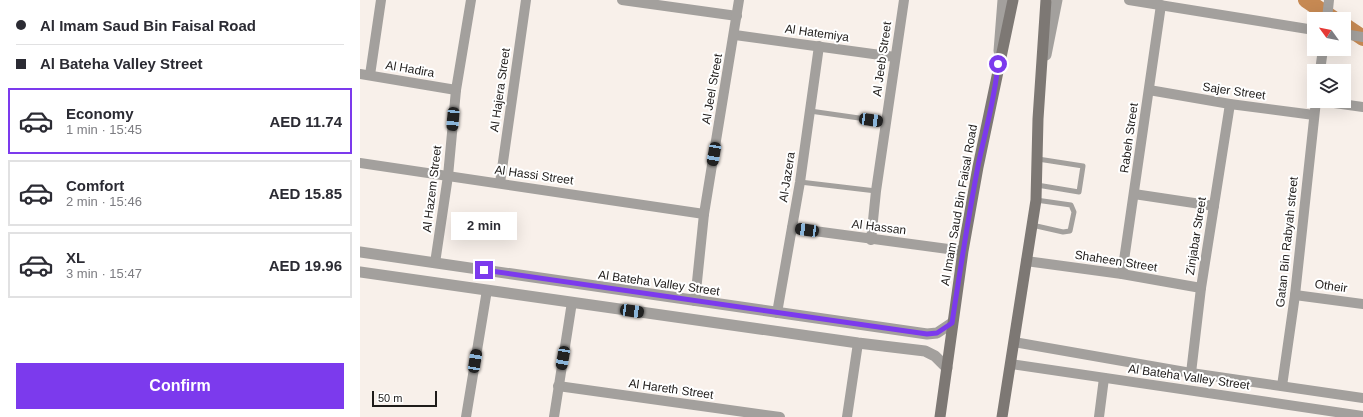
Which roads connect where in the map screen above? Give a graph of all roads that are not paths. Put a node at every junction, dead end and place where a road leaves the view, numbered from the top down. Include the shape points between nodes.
1 (380, 0) edge
2 (471, 0) edge
3 (526, 0) edge
4 (622, 0) edge
5 (739, 0) edge
6 (904, 0) edge
7 (1003, 0) edge
8 (1013, 0) edge
9 (1046, 0) edge
10 (1057, 0) edge
11 (1129, 0) edge
12 (1329, 0) edge
13 (1161, 5) junction
14 (1328, 12) edge
15 (737, 16) junction
16 (1307, 29) edge
17 (735, 35) junction
18 (1351, 35) edge
19 (1363, 37) edge
20 (819, 46) junction
21 (895, 57) junction
22 (1043, 68) junction
23 (365, 75) edge
24 (996, 79) junction
25 (456, 90) junction
26 (1149, 90) junction
27 (1230, 104) junction
28 (1351, 105) edge
29 (1363, 107) edge
30 (1315, 108) edge
31 (810, 111) junction
32 (1314, 115) junction
33 (887, 122) junction
34 (1038, 159) junction
35 (360, 163) edge
36 (448, 176) junction
37 (800, 182) junction
38 (500, 183) junction
39 (1037, 185) junction
40 (876, 191) junction
41 (1134, 194) junction
42 (1036, 200) junction
43 (1214, 206) junction
44 (704, 214) junction
45 (1032, 224) junction
46 (792, 228) junction
47 (870, 240) junction
48 (963, 251) junction
49 (360, 252) edge
50 (1026, 261) junction
51 (435, 263) junction
52 (484, 270) junction
53 (360, 272) edge
54 (1122, 274) junction
55 (1201, 288) junction
56 (484, 290) junction
57 (1295, 295) junction
58 (695, 301) junction
59 (572, 302) junction
60 (1363, 304) edge
61 (778, 313) junction
62 (952, 323) junction
63 (1014, 342) junction
64 (858, 343) junction
65 (1011, 364) junction
66 (947, 368) junction
67 (1191, 373) junction
68 (1104, 378) junction
69 (558, 386) junction
70 (1282, 386) junction
71 (1363, 398) edge
72 (1363, 416) edge
73 (466, 417) edge
74 (554, 417) edge
75 (780, 417) edge
76 (847, 417) edge
77 (940, 417) edge
78 (1002, 417) edge
79 (1100, 417) edge

1 - 23 street
2 - 25 street, Al Hazem Street
3 - 38 street, Al Hajera Street
4 - 15 street
5 - 15 street, Al Jeel Street
6 - 21 street, Al Jeeb Street
7 - 24 street
8 - 24 main road, Al Imam Saud Bin Faisal Road
9 - 22 main road
10 - 22 street
11 - 13 street
12 - 14 street
13 - 16 street
13 - 26 street, Rabeh Street
15 - 17 street, Al Jeel Street
17 - 20 street, Al Hatemiya
17 - 44 street, Al Jeel Street
18 - 19 street
20 - 21 street, Al Hatemiya
20 - 31 street, Al-Jazera
21 - 33 street, Al Jeeb Street
22 - 34 main road via 1038,119
23 - 25 street, Al Hadira
24 - 48 main road, Al Imam Saud Bin Faisal Road
25 - 36 street, Al Hazem Street
26 - 27 street, Sajer Street
26 - 41 street, Rabeh Street
27 - 32 street, Sajer Street
27 - 43 street, Zinjabar Street
28 - 29 street
30 - 32 street, Gatan Bin Rabyah street
31 - 33 lane
31 - 37 street, Al-Jazera
32 - 57 street, Gatan Bin Rabyah street
33 - 40 street, Al Jeeb Street
34 - 39 main road
34 - 39 lane via 1083,166 1079,192
35 - 36 street, Al Hassi Street
36 - 38 street, Al Hassi Street
36 - 51 street, Al Hazem Street
37 - 40 lane
37 - 46 street, Al-Jazera
38 - 44 street, Al Hassi Street
39 - 42 main road
40 - 47 street, Al Jeeb Street
41 - 43 street
41 - 54 street, Rabeh Street
42 - 45 main road
42 - 45 lane via 1071,206 1074,212 1070,231 1063,232
43 - 55 street, Zinjabar Street
44 - 58 street, Al Jeel Street
45 - 50 main road
46 - 47 street, Al Hassan
46 - 61 street, Al-Jazera
47 - 48 street, Al Hassan
48 - 62 main road, Al Imam Saud Bin Faisal Road
49 - 51 street, Al Bateha Valley Street
50 - 54 street, Shaheen Street
50 - 63 main road
51 - 52 street, Al Bateha Valley Street
52 - 56 street
52 - 58 street, Al Bateha Valley Street
53 - 56 street
54 - 55 street, Shaheen Street
55 - 67 street, Zinjabar Street
56 - 59 street
56 - 73 street
57 - 60 street, Otheir
57 - 70 street, Gatan Bin Rabyah street
58 - 61 street, Al Bateha Valley Street
59 - 64 street
59 - 69 street
61 - 62 street, Al Bateha Valley Street via 927,334 937,333
62 - 66 main road, Al Imam Saud Bin Faisal Road
63 - 65 main road
63 - 67 street, Al Bateha Valley Street
64 - 66 street via 925,351 935,356
64 - 76 street
65 - 68 street, Al Bateha Valley Street
65 - 78 main road
66 - 77 main road, Al Imam Saud Bin Faisal Road
67 - 70 street, Al Bateha Valley Street
68 - 72 street, Al Bateha Valley Street
68 - 79 street
69 - 74 street
69 - 75 street, Al Hareth Street
70 - 71 street, Al Bateha Valley Street

